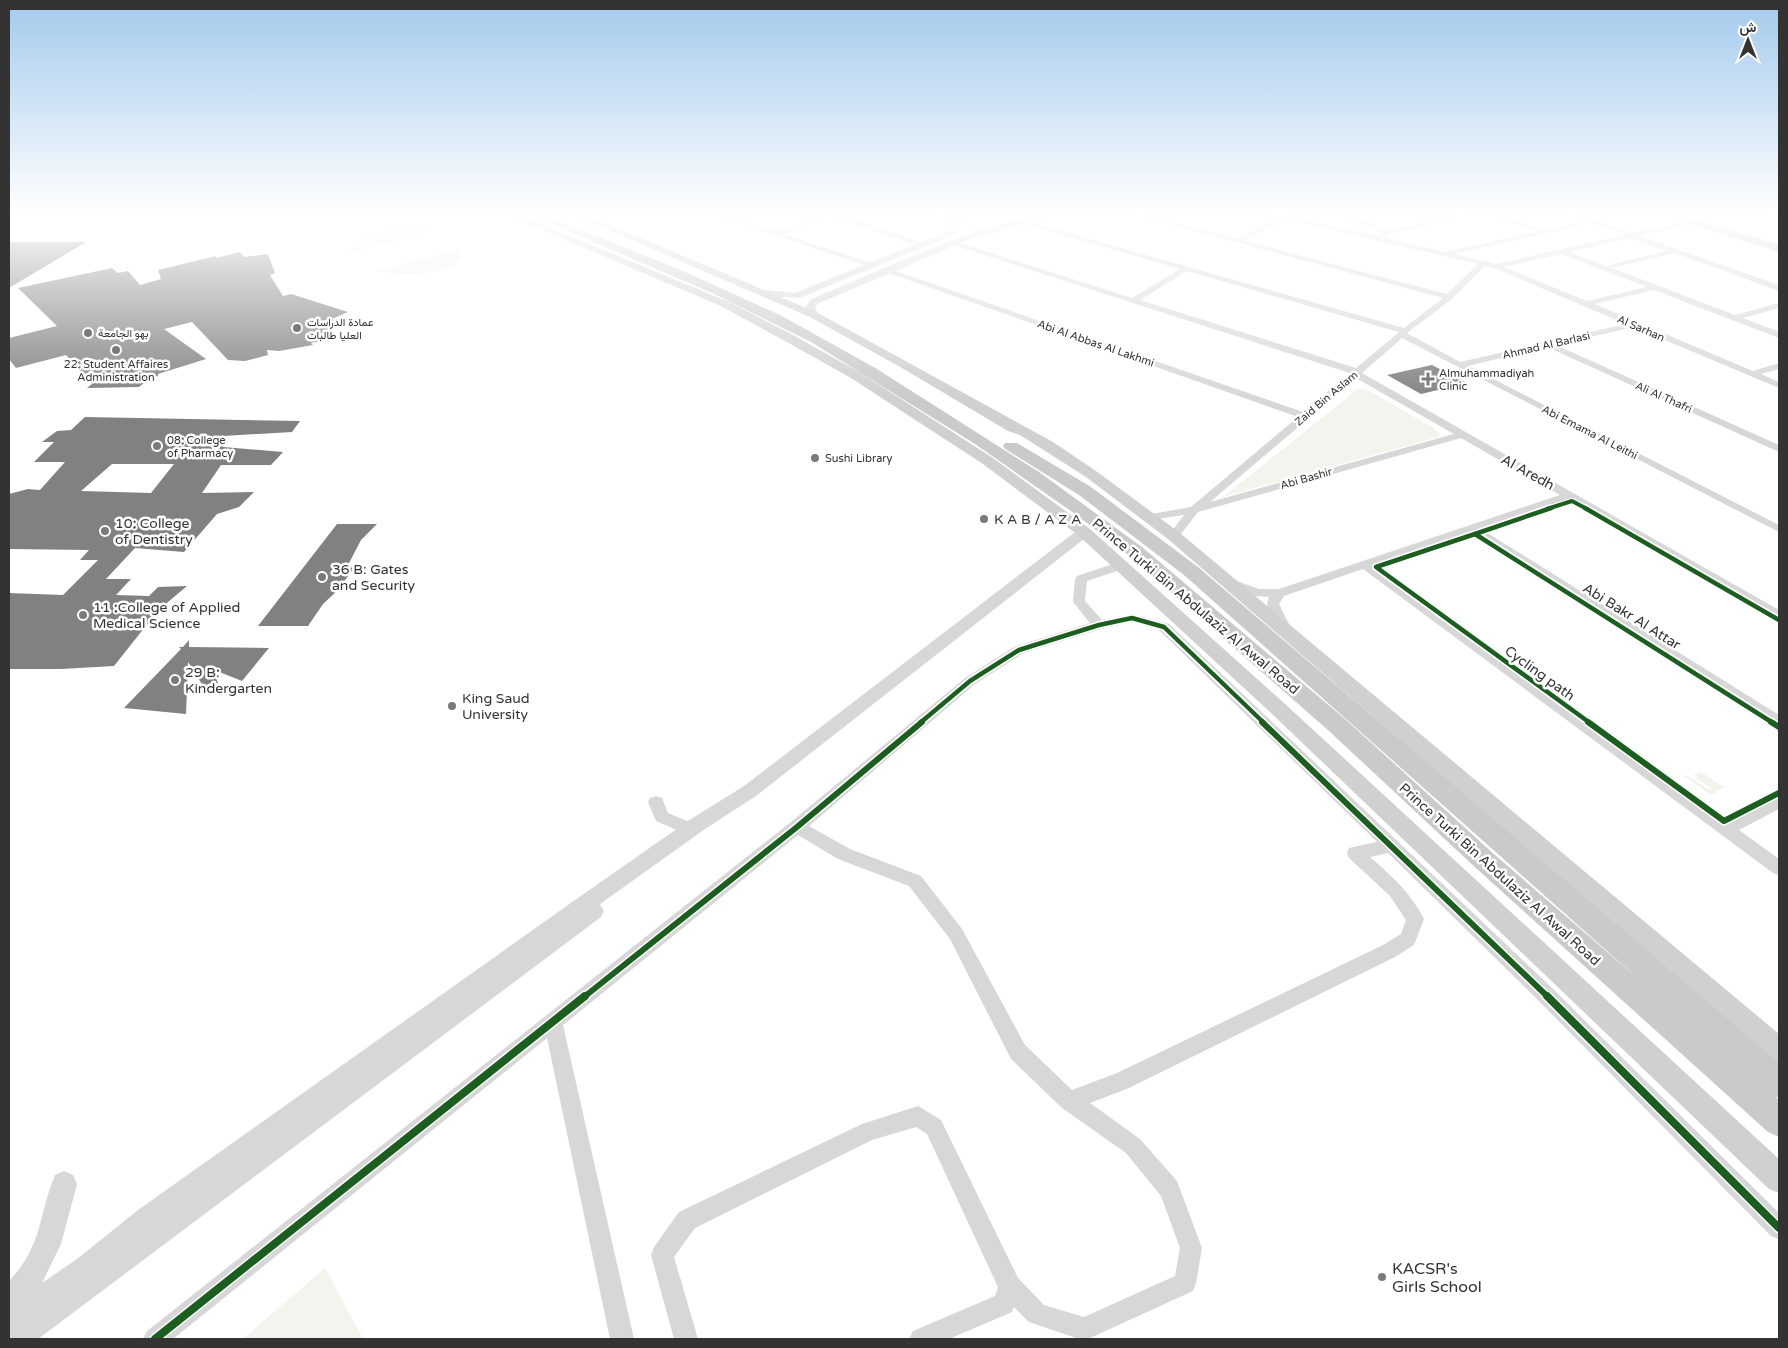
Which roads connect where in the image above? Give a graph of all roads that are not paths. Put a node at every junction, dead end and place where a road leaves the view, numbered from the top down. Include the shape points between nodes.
1 (658, 276) edge
2 (683, 276) edge
3 (705, 276) edge
4 (725, 276) edge
5 (843, 276) edge
6 (875, 276) edge
7 (901, 276) edge
8 (1057, 276) edge
9 (1174, 276) edge
10 (1209, 276) edge
11 (1372, 276) edge
12 (1471, 276) edge
13 (1519, 276) edge
14 (1623, 276) edge
15 (1746, 276) edge
16 (816, 287) junction
17 (1653, 288) junction
18 (1779, 288) edge
19 (837, 292) junction
20 (766, 293) junction
21 (1449, 297) junction
22 (1134, 300) junction
23 (1586, 304) junction
24 (1779, 305) edge
25 (814, 315) junction
26 (1734, 318) junction
27 (1632, 324) junction
28 (1403, 332) junction
29 (1779, 335) edge
30 (1549, 345) junction
31 (1459, 365) junction
32 (1779, 366) edge
33 (1357, 373) junction
34 (1752, 374) junction
35 (1779, 385) edge
36 (1304, 416) junction
37 (1002, 420) junction
38 (1462, 435) junction
39 (1779, 449) edge
40 (1085, 491) junction
41 (1570, 496) junction
42 (1194, 510) junction
43 (1150, 517) junction
44 (1777, 526) edge
45 (1473, 528) junction
46 (1090, 536) junction
47 (1174, 536) junction
48 (1366, 564) junction
49 (1119, 566) junction
50 (1227, 582) junction
51 (1280, 593) junction
52 (1779, 615) edge
53 (1099, 625) junction
54 (1287, 633) junction
55 (1242, 643) junction
56 (1349, 722) junction
57 (1779, 722) edge
58 (656, 802) dead end
59 (1779, 802) edge
60 (698, 824) junction
61 (797, 827) junction
62 (1727, 829) junction
63 (1390, 846) junction
64 (1779, 868) edge
65 (553, 1023) junction
66 (1779, 1051) edge
67 (1779, 1083) edge
68 (1069, 1101) junction
69 (1779, 1121) edge
70 (1779, 1179) edge
71 (64, 1184) dead end
72 (1779, 1228) edge
73 (1010, 1286) junction
74 (9, 1300) edge
75 (9, 1322) edge
76 (1086, 1334) edge
77 (15, 1339) edge
78 (155, 1339) edge
79 (622, 1339) edge
80 (686, 1339) edge
81 (922, 1339) edge

1 - 46 main road via 725,304 855,375 988,461
2 - 55 main road, Prince Turki Bin Abdulaziz Al Awal Road via 779,320 866,368 974,436 1102,525
3 - 40 main road, Prince Turki Bin Abdulaziz Al Awal Road via 849,345
4 - 20 main road
5 - 16 street
6 - 19 street
7 - 36 street, Abi Al Abbas Al Lakhmi
8 - 22 street, Al Aredh
9 - 22 street
10 - 28 street
11 - 21 street
12 - 21 street, Zaid Bin Aslam
13 - 23 street, Al Sarhan
14 - 17 street
15 - 18 street
16 - 19 street via 818,292
16 - 20 street via 796,296
17 - 23 street
17 - 26 street
19 - 25 street via 813,302 810,308
20 - 25 main road
21 - 28 street, Zaid Bin Aslam
22 - 33 street, Al Aredh
23 - 27 street, Al Sarhan
24 - 26 street
25 - 37 main road
26 - 29 street
27 - 30 street, Ahmad Al Barlasi
27 - 34 street, Al Sarhan
28 - 31 street, Abi Emama Al Leithi
28 - 33 street, Zaid Bin Aslam
30 - 31 street, Ahmad Al Barlasi
30 - 39 street, Ali Al Thafri
31 - 44 street, Abi Emama Al Leithi
32 - 34 street
33 - 36 street, Zaid Bin Aslam
33 - 38 street, Al Aredh
34 - 35 street, Al Sarhan
36 - 42 street, Zaid Bin Aslam
37 - 40 main road
37 - 43 main road via 1084,468
38 - 41 street, Al Aredh
38 - 42 street, Abi Bashir
40 - 56 main road, Prince Turki Bin Abdulaziz Al Awal Road via 1191,571
41 - 45 street
41 - 52 street, Al Aredh
42 - 43 street, Abi Bashir
42 - 47 street, Zaid Bin Aslam
43 - 47 main road
45 - 48 street
45 - 57 street, Abi Bakr Al Attar
46 - 49 main road
46 - 55 main road via 1130,561
46 - 60 street via 750,791
47 - 50 main road
48 - 51 street
48 - 62 street
49 - 53 street via 1081,579 1079,602
49 - 70 main road via 1178,616 1373,796
50 - 51 street via 1258,593
50 - 54 main road
51 - 54 street via 1273,604
53 - 61 street via 1019,650 970,681
53 - 63 street via 1132,618 1164,627
54 - 66 main road
55 - 56 main road, Prince Turki Bin Abdulaziz Al Awal Road
56 - 67 main road, Prince Turki Bin Abdulaziz Al Awal Road
56 - 69 main road, Prince Turki Bin Abdulaziz Al Awal Road via 1486,862
58 - 60 street via 662,817 673,823 686,828
59 - 62 street
60 - 75 street via 155,1213 86,1268
60 - 77 street via 665,859
61 - 65 street
61 - 68 street via 844,854 915,882 956,934 1018,1052
62 - 64 street
63 - 68 street via 1355,853 1396,891 1415,918 1408,939 1122,1081
63 - 72 street via 1543,992
65 - 78 street
65 - 79 street
68 - 76 street via 1133,1146 1168,1189 1191,1248 1186,1283
71 - 74 street via 56,1225 46,1248 30,1277
73 - 76 street via 1037,1314
73 - 80 street via 934,1127 918,1116 869,1130 687,1220 662,1255
73 - 81 street via 1004,1304

